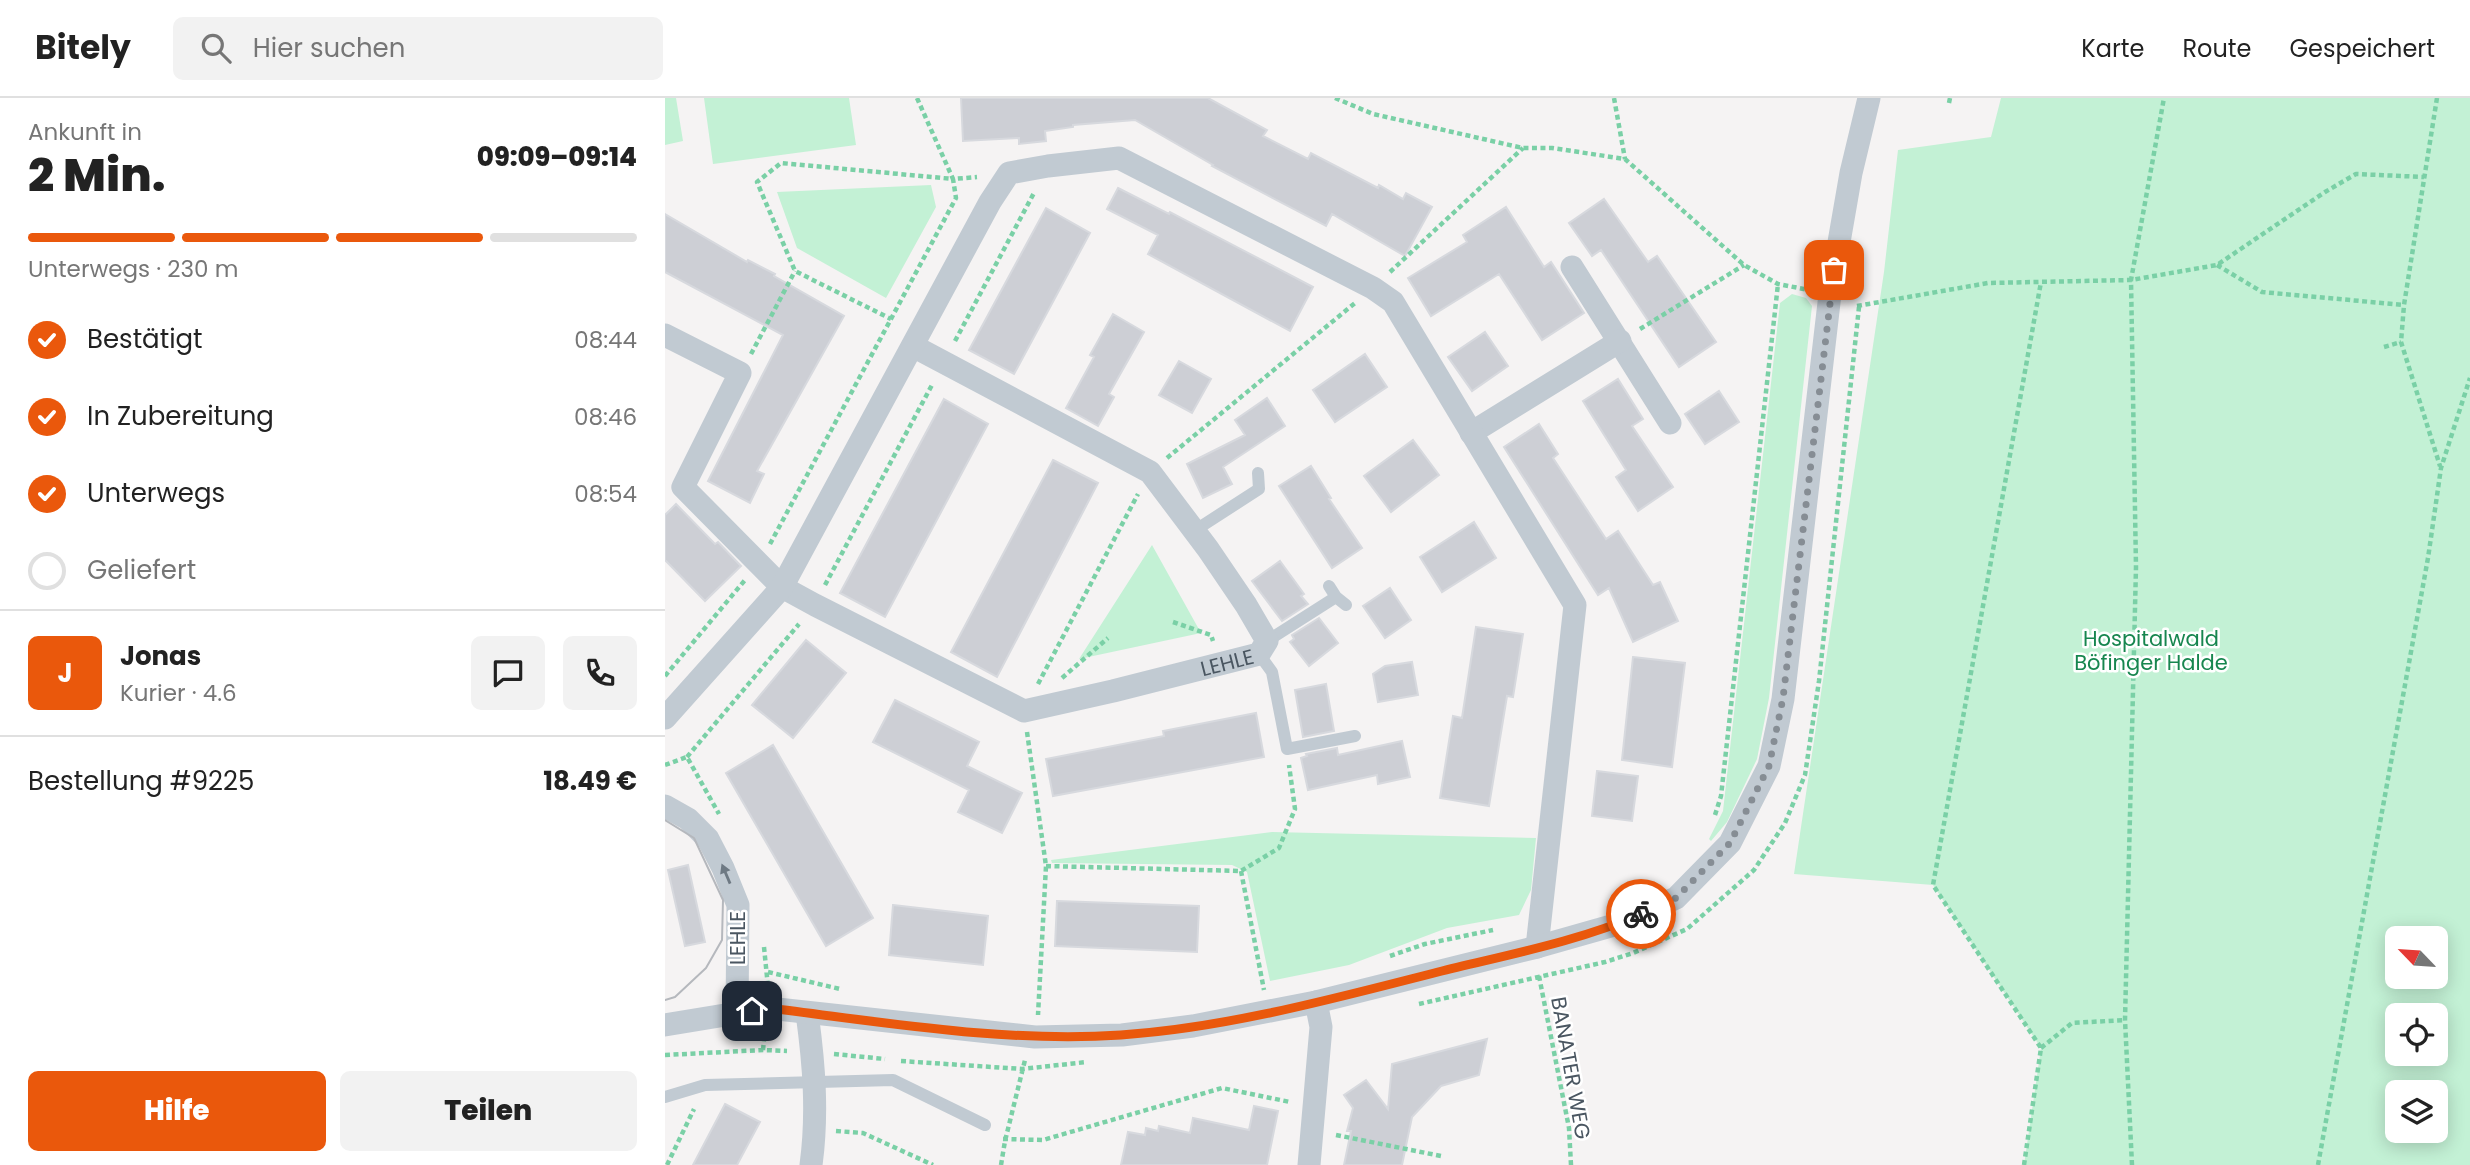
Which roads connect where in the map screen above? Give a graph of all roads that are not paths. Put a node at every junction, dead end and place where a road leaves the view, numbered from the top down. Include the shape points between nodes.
1 (1869, 98) edge
2 (1572, 267) dead end
3 (665, 335) edge
4 (1620, 341) junction
5 (913, 346) junction
6 (1670, 423) dead end
7 (1471, 433) junction
8 (1258, 472) dead end
9 (1194, 531) junction
10 (782, 587) junction
11 (1337, 596) dead end
12 (1263, 647) junction
13 (665, 718) edge
14 (1355, 736) dead end
15 (665, 806) edge
16 (1537, 947) junction
17 (1316, 1002) junction
18 (737, 1013) junction
19 (807, 1013) junction
20 (665, 1025) edge
21 (816, 1083) junction
22 (665, 1097) edge
23 (985, 1125) dead end
24 (811, 1165) edge
25 (1309, 1165) edge

1 - 16 street via 1830,295 1783,698 1769,766 1730,843 1676,898 1618,924
2 - 4 street
3 - 10 street via 740,373 683,487
4 - 6 street
4 - 7 street
5 - 7 street via 1009,173 1119,158 1393,302
5 - 9 street, LEHLE via 1150,472
5 - 10 street
7 - 16 street via 1575,605
8 - 9 lane via 1259,489
9 - 12 street, LEHLE via 1247,605
10 - 12 street, LEHLE via 1024,711 1223,664
10 - 13 street
11 - 12 lane
12 - 14 lane via 1287,749
18 -> 15 street, LEHLE via 738,905 708,839 688,819
16 - 17 street
17 - 19 street via 1134,1034
17 - 25 street via 1321,1027
18 - 19 street via 768,1008
18 - 20 street
19 - 21 street
21 - 22 lane via 705,1085
21 - 23 lane via 893,1080
21 - 24 street

